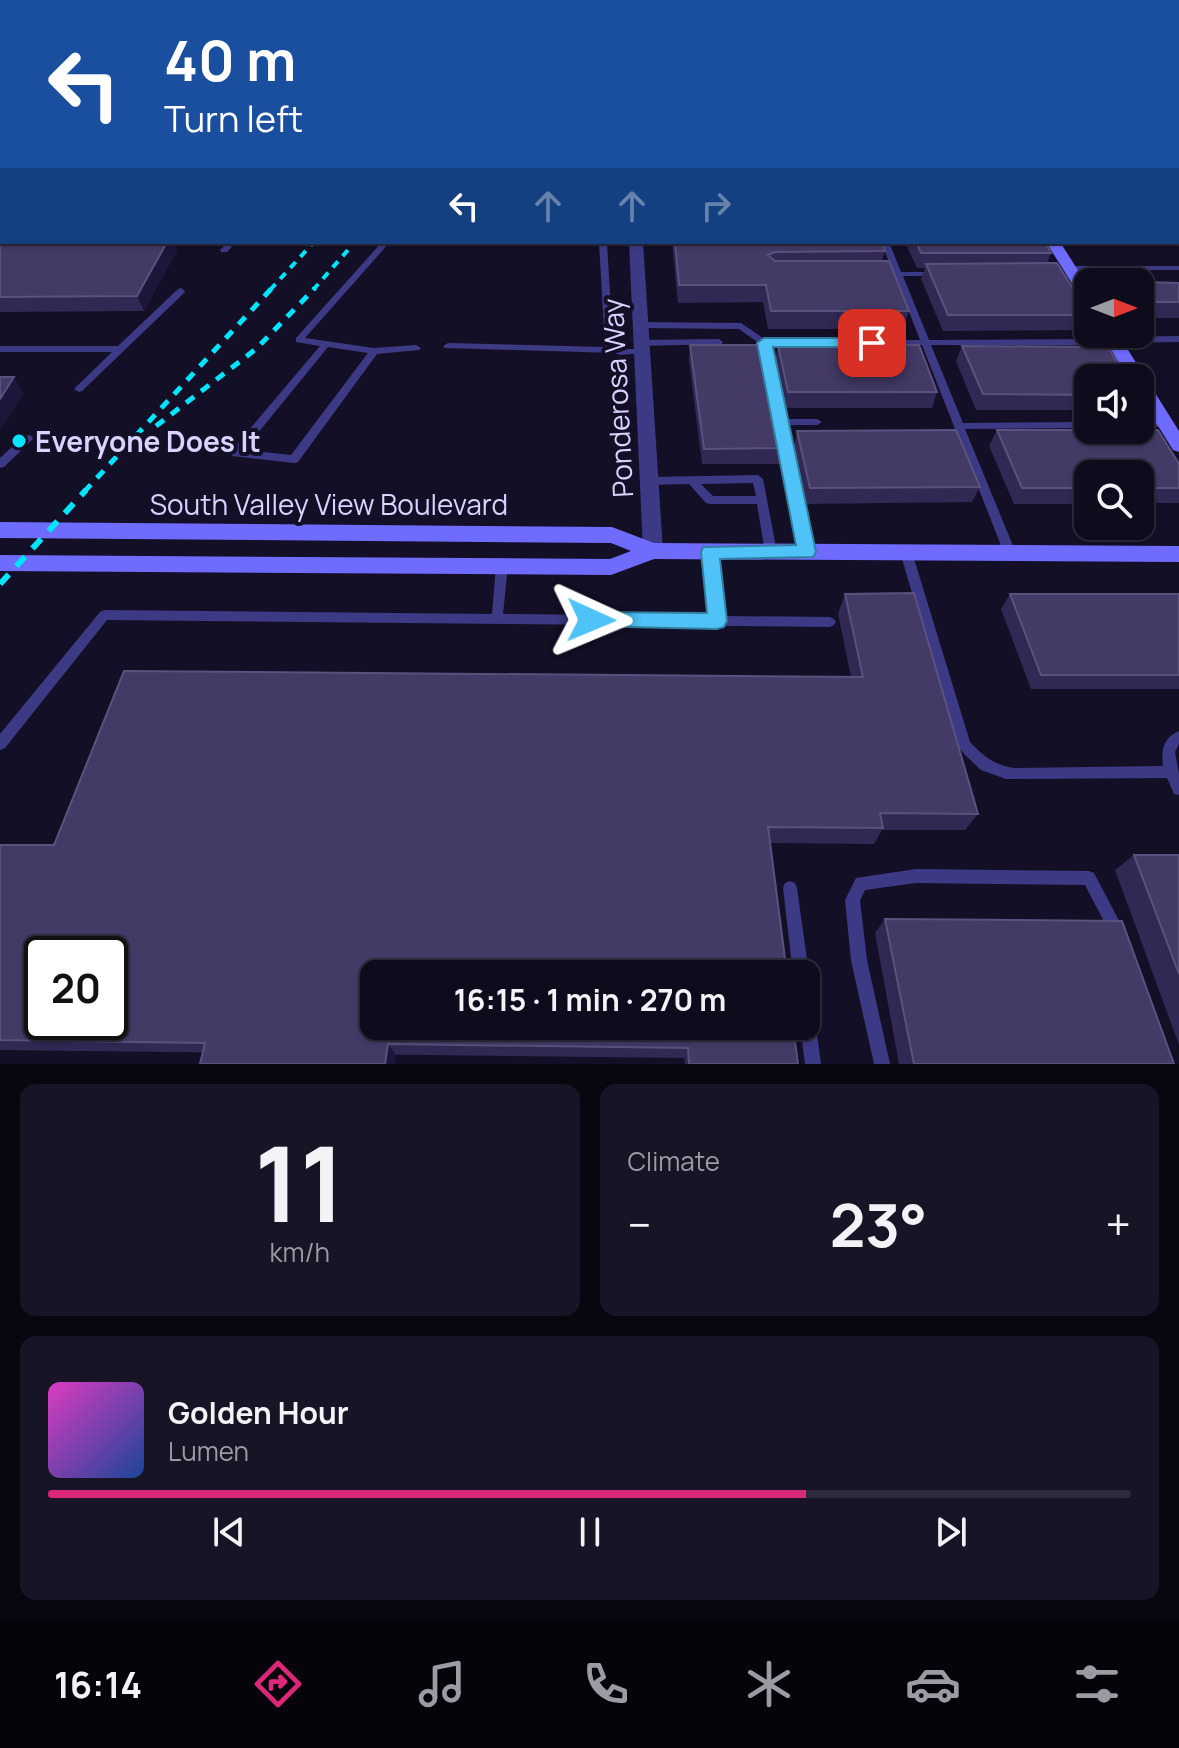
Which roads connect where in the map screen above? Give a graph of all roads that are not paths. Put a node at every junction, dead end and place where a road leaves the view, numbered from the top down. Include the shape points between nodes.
1 (230, 244) edge
2 (384, 244) edge
3 (603, 244) edge
4 (636, 244) edge
5 (886, 244) edge
6 (1054, 244) edge
7 (224, 250) dead end
8 (1179, 268) edge
9 (1066, 271) junction
10 (883, 274) edge
11 (898, 274) junction
12 (946, 274) edge
13 (1074, 281) edge
14 (181, 291) dead end
15 (639, 325) junction
16 (1154, 339) edge
17 (1179, 339) edge
18 (1074, 340) edge
19 (719, 342) edge
20 (764, 343) junction
21 (926, 343) junction
22 (326, 344) junction
23 (448, 346) dead end
24 (640, 347) junction
25 (416, 348) dead end
26 (0, 349) edge
27 (121, 349) junction
28 (613, 350) junction
29 (374, 351) junction
30 (79, 389) dead end
31 (1154, 406) edge
32 (779, 422) junction
33 (817, 422) dead end
34 (1154, 424) edge
35 (1165, 424) junction
36 (1074, 425) edge
37 (960, 426) junction
38 (28, 438) dead end
39 (1179, 446) edge
40 (0, 464) edge
41 (691, 480) junction
42 (650, 481) junction
43 (762, 500) junction
44 (0, 530) edge
45 (653, 551) junction
46 (710, 552) junction
47 (771, 552) junction
48 (807, 552) junction
49 (906, 552) junction
50 (1010, 553) junction
51 (1179, 554) edge
52 (0, 563) edge
53 (502, 566) junction
54 (497, 619) junction
55 (717, 621) junction
56 (830, 622) dead end
57 (1179, 737) edge
58 (0, 744) edge
59 (1171, 772) junction
60 (1179, 789) edge
61 (790, 888) dead end
62 (1122, 943) edge
63 (799, 960) edge
64 (810, 1040) edge
65 (813, 1064) edge
66 (882, 1064) edge

1 - 7 lane
2 - 22 lane via 299,340
3 - 28 lane
4 - 15 street, Ponderosa Way
5 - 11 lane
6 - 9 main road
8 - 9 lane
9 - 13 main road
10 - 11 lane
11 - 12 lane
11 - 21 lane
14 - 27 lane
15 - 20 lane via 741,326
15 - 24 street, Ponderosa Way
16 - 17 lane
18 - 21 lane
19 - 24 lane
20 - 21 lane
20 - 32 lane
21 - 37 lane
22 - 29 lane
22 - 29 lane via 236,453 294,459
23 - 28 lane
24 - 28 lane
24 - 42 street, Ponderosa Way
25 - 29 lane
26 - 27 lane
27 - 30 lane
31 - 35 main road
32 - 33 lane
32 - 48 lane
34 - 35 lane
35 - 39 main road
36 - 37 lane
37 - 50 lane
38 - 40 lane
41 - 42 lane
41 - 43 lane via 710,500
41 - 43 lane via 758,479
42 - 45 street, Ponderosa Way
43 - 47 lane
44 - 45 main road, South Valley View Boulevard via 612,535
45 - 46 main road, South Valley View Boulevard
45 - 53 main road, South Valley View Boulevard via 611,567
46 - 47 main road, South Valley View Boulevard
46 - 55 lane
47 - 48 main road, South Valley View Boulevard
48 - 49 main road, South Valley View Boulevard
49 - 50 main road, South Valley View Boulevard
49 - 59 lane via 964,745 984,766 1014,774
50 - 51 main road, South Valley View Boulevard
52 - 53 main road, South Valley View Boulevard
53 - 54 lane
54 - 55 lane
54 - 58 lane via 104,615
55 - 56 lane
57 - 59 lane via 1171,741 1168,752
59 - 60 lane
61 - 63 lane
62 - 66 lane via 1089,878 916,876 861,883 852,900
64 - 65 lane

